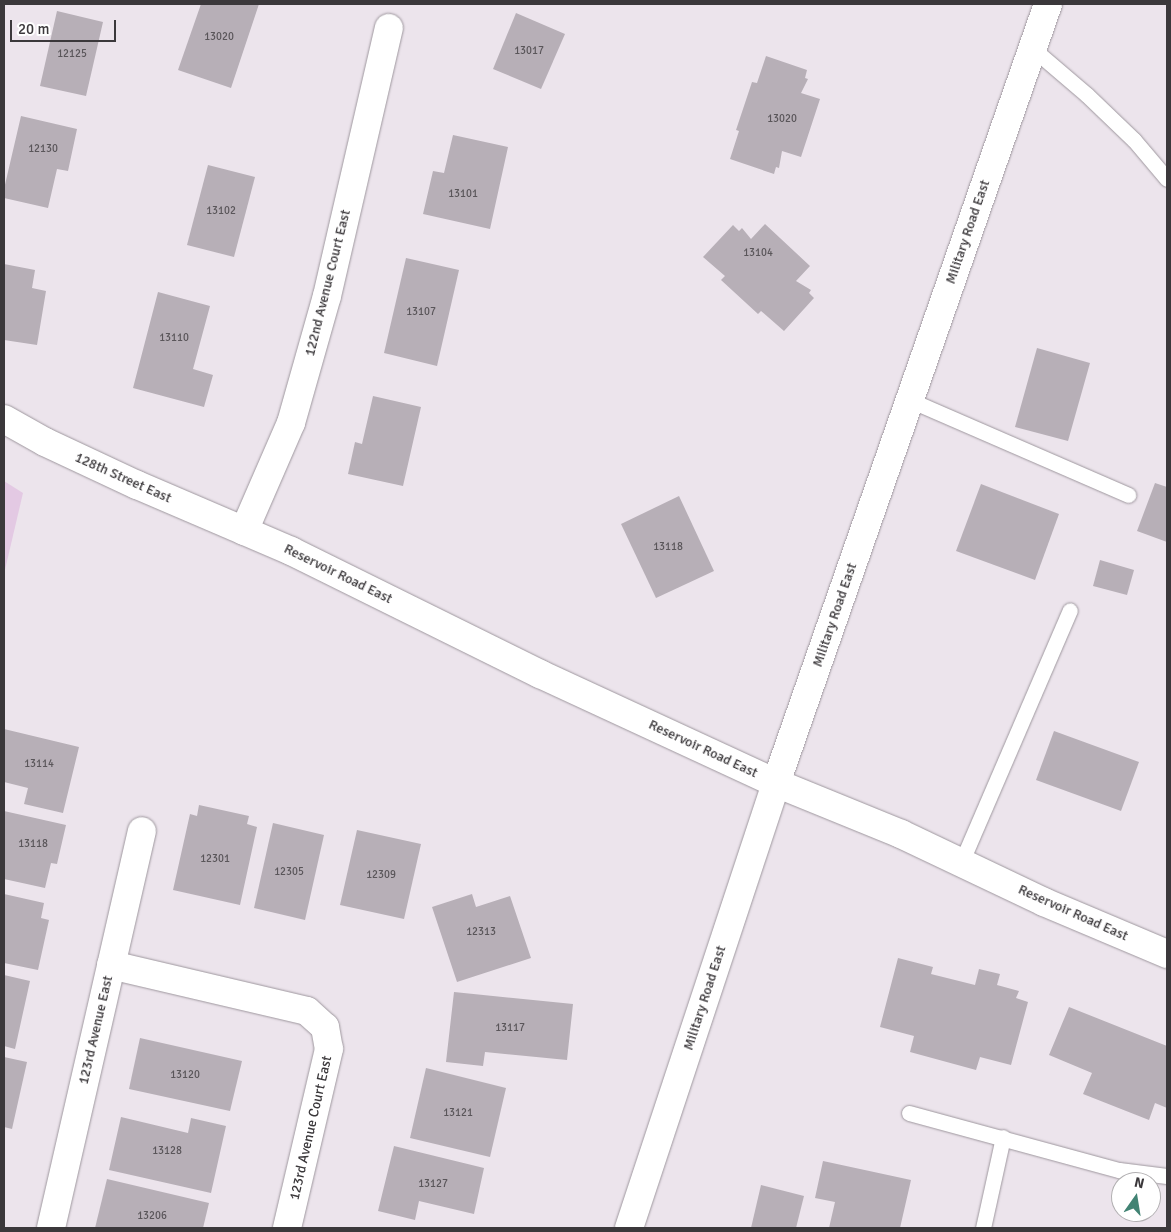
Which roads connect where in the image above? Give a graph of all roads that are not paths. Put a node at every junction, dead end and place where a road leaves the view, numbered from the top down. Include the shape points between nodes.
1 (1048, 4) edge
2 (389, 28) dead end
3 (1032, 48) junction
4 (1167, 179) edge
5 (910, 400) junction
6 (4, 419) edge
7 (1128, 495) dead end
8 (244, 531) junction
9 (1070, 610) dead end
10 (776, 783) junction
11 (142, 831) dead end
12 (961, 863) junction
13 (1167, 954) edge
14 (111, 965) junction
15 (909, 1112) dead end
16 (1003, 1137) junction
17 (1167, 1176) edge
18 (51, 1228) edge
19 (287, 1228) edge
20 (629, 1228) edge
21 (983, 1228) edge

1 - 3 street, Military Road East
2 - 8 street, 122nd Avenue Court East via 327,296 291,423
3 - 4 lane via 1134,140
3 - 5 street, Military Road East
5 - 7 lane
5 - 10 street, Military Road East
6 - 8 street, 128th Street East via 128,481
8 - 10 street, Reservoir Road East via 540,674
9 - 12 lane
10 - 12 street, Reservoir Road East via 901,834
10 - 20 street, Military Road East
11 - 14 street, 123rd Avenue East
12 - 13 street, Reservoir Road East
14 - 18 street, 123rd Avenue East
14 - 19 street, 123rd Avenue Court East via 307,1011 325,1027 329,1049
15 - 16 lane
16 - 17 lane via 1119,1170
16 - 21 lane

